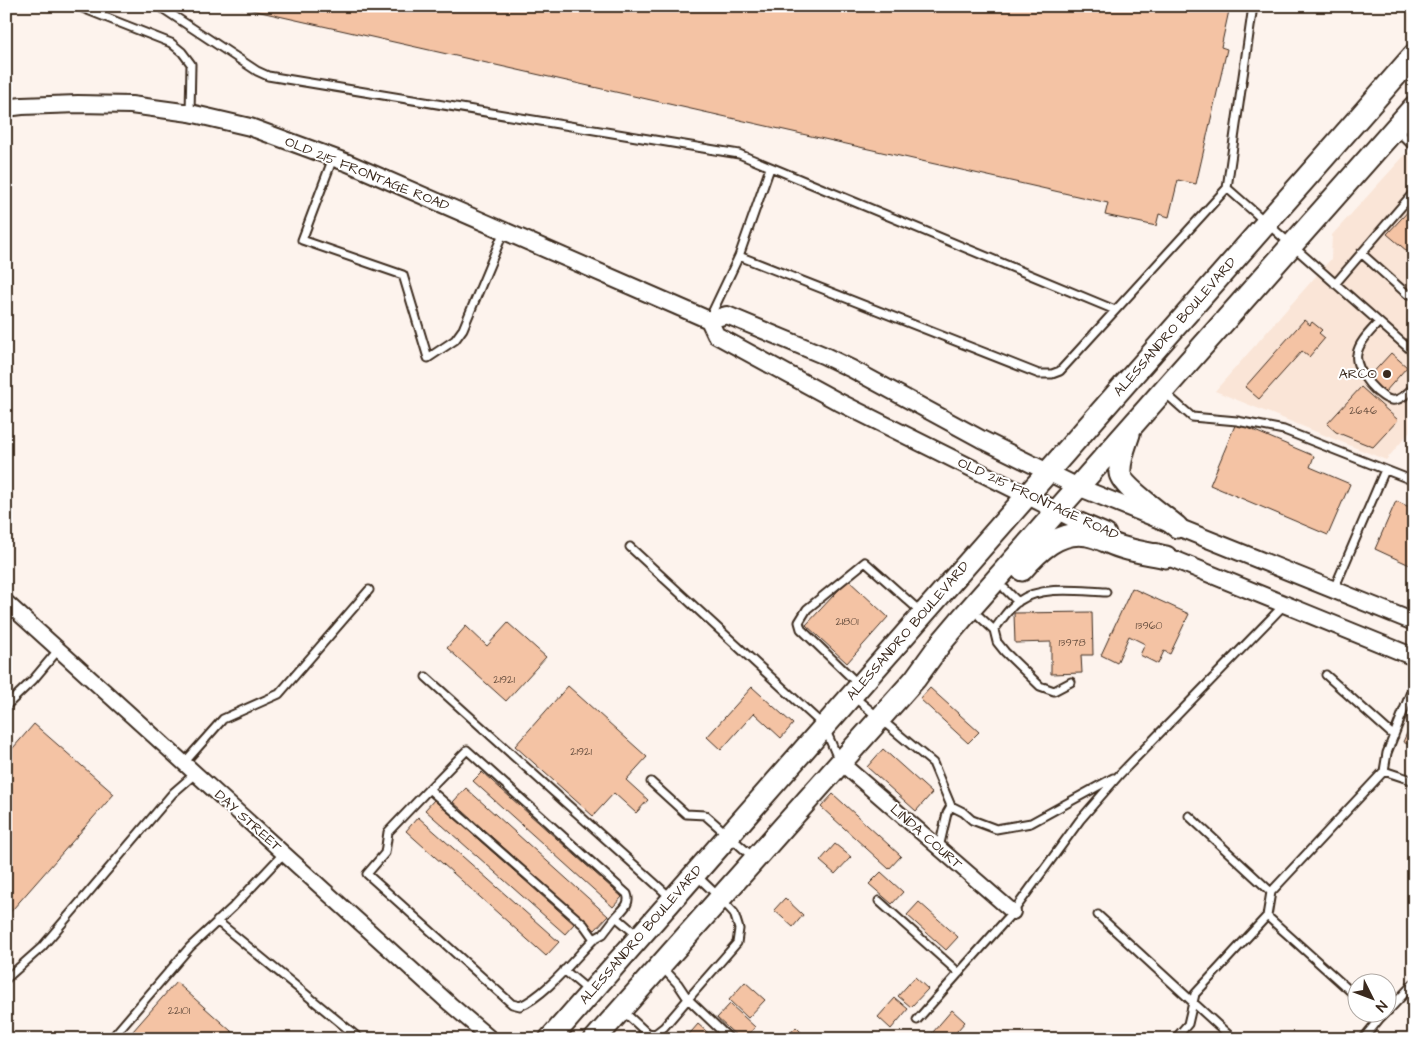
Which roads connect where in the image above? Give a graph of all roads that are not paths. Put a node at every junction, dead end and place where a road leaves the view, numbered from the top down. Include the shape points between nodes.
1 (76, 6) edge
2 (159, 6) edge
3 (1253, 6) edge
4 (1414, 56) edge
5 (1414, 107) edge
6 (6, 108) edge
7 (190, 113) junction
8 (1395, 128) junction
9 (1414, 147) edge
10 (333, 158) junction
11 (770, 168) junction
12 (1226, 188) junction
13 (1414, 192) edge
14 (1267, 223) junction
15 (504, 231) junction
16 (1292, 244) junction
17 (1361, 253) junction
18 (739, 256) junction
19 (1335, 284) junction
20 (1414, 294) edge
21 (1115, 310) junction
22 (709, 320) junction
23 (1378, 322) junction
24 (1414, 353) edge
25 (1414, 387) edge
26 (1162, 391) junction
27 (1130, 427) junction
28 (1385, 470) junction
29 (1048, 471) junction
30 (1414, 481) edge
31 (1078, 486) junction
32 (1026, 496) junction
33 (1057, 511) junction
34 (1177, 527) junction
35 (630, 547) dead end
36 (1166, 557) junction
37 (368, 590) dead end
38 (1334, 590) junction
39 (1106, 592) dead end
40 (1011, 595) junction
41 (6, 602) edge
42 (1284, 605) junction
43 (923, 614) junction
44 (1414, 622) edge
45 (987, 623) junction
46 (59, 649) junction
47 (1414, 656) edge
48 (1326, 675) dead end
49 (426, 677) dead end
50 (915, 678) junction
51 (1070, 682) dead end
52 (1414, 684) edge
53 (855, 690) junction
54 (6, 706) edge
55 (879, 718) junction
56 (824, 726) junction
57 (1394, 736) junction
58 (840, 762) junction
59 (184, 763) junction
60 (1384, 770) junction
61 (196, 773) junction
62 (1120, 774) junction
63 (1414, 781) edge
64 (651, 782) dead end
65 (429, 789) junction
66 (951, 806) junction
67 (1189, 816) dead end
68 (728, 836) junction
69 (939, 848) junction
70 (284, 854) junction
71 (754, 859) junction
72 (694, 874) junction
73 (1271, 892) junction
74 (720, 898) junction
75 (672, 899) junction
76 (879, 901) dead end
77 (1013, 912) junction
78 (1098, 915) dead end
79 (1267, 916) junction
80 (616, 917) junction
81 (217, 921) junction
82 (639, 937) junction
83 (594, 938) junction
84 (660, 965) junction
85 (564, 970) junction
86 (959, 972) junction
87 (6, 979) edge
88 (1414, 983) edge
89 (1348, 989) edge
90 (591, 992) junction
91 (688, 999) junction
92 (1398, 1000) edge
93 (1194, 1003) junction
94 (621, 1009) junction
95 (917, 1020) dead end
96 (1378, 1022) edge
97 (110, 1039) edge
98 (360, 1039) edge
99 (491, 1039) edge
100 (550, 1039) edge
101 (595, 1039) edge
102 (730, 1039) edge
103 (1175, 1039) edge
104 (1233, 1039) edge
105 (1362, 1039) edge

1 - 7 lane via 171,44 182,52 191,64
2 - 11 lane via 268,76 738,154
3 - 12 lane
4 - 14 main road, ALESSANDRO BOULEVARD
5 - 8 main road
6 - 7 street, OLD 215 FRONTAGE ROAD via 131,105
7 - 10 street, OLD 215 FRONTAGE ROAD via 250,127
8 - 9 lane
8 - 16 main road
10 - 15 street, OLD 215 FRONTAGE ROAD
10 - 15 lane via 302,240 403,275 428,358 455,340 463,329
11 - 18 lane
11 - 21 lane
12 - 14 lane
12 - 21 lane
13 - 17 lane
14 - 16 lane
14 - 29 main road, ALESSANDRO BOULEVARD
15 - 22 street, OLD 215 FRONTAGE ROAD
16 - 19 lane
16 - 26 main road
17 - 19 lane
17 - 20 lane via 1407,294
18 - 21 lane via 1039,374 1060,371
18 - 22 lane
19 - 23 lane
22 - 29 street, OLD 215 FRONTAGE ROAD via 727,315 823,355
22 - 32 street, OLD 215 FRONTAGE ROAD via 716,335 839,402
23 - 24 lane
23 - 25 lane via 1356,354 1361,374 1389,400 1404,396
26 - 27 main road
26 - 28 lane via 1192,416 1284,430
27 - 31 main road
27 - 34 main road via 1120,462 1120,475 1136,494
28 - 30 lane
28 - 38 lane
29 - 31 street, OLD 215 FRONTAGE ROAD
29 - 32 main road, ALESSANDRO BOULEVARD
31 - 33 main road
31 - 34 street, OLD 215 FRONTAGE ROAD
32 - 33 street, OLD 215 FRONTAGE ROAD
32 - 43 main road, ALESSANDRO BOULEVARD
33 - 36 street, OLD 215 FRONTAGE ROAD
33 - 50 main road via 941,642
34 - 38 street, OLD 215 FRONTAGE ROAD
35 - 56 lane
36 - 40 main road via 1122,548 1086,534 1068,536 1053,541 1040,551
36 - 42 street, OLD 215 FRONTAGE ROAD
37 - 59 lane via 279,694 223,719
38 - 44 street, OLD 215 FRONTAGE ROAD
39 - 40 lane via 1066,590
40 - 45 main road
41 - 46 street, DAY STREET
42 - 47 street, OLD 215 FRONTAGE ROAD
42 - 62 lane
43 - 53 main road, ALESSANDRO BOULEVARD
43 - 53 lane via 865,562 807,609 799,622 801,629
45 - 50 main road
45 - 51 lane via 1005,652 1040,686 1054,691
46 - 54 lane
46 - 59 street, DAY STREET
48 - 57 lane
49 - 75 lane
50 - 55 main road
52 - 57 lane
53 - 55 lane
53 - 56 main road, ALESSANDRO BOULEVARD
55 - 58 main road
55 - 66 lane via 932,763
56 - 58 lane
56 - 68 main road, ALESSANDRO BOULEVARD
57 - 60 lane
58 - 69 street, LINDA COURT
58 - 71 main road
59 - 61 street, DAY STREET
60 - 63 lane
60 - 73 lane
61 - 70 street, DAY STREET
61 - 87 lane via 173,793 42,947
62 - 66 lane via 1031,823 996,829 972,820
62 - 77 lane via 1080,820
64 - 68 lane via 686,814 705,815
65 - 80 lane via 467,750 627,894 628,904
65 - 83 lane
65 - 85 lane via 388,832 385,853 367,874 512,1004 520,1006 531,1002
66 - 69 lane
67 - 73 lane
68 - 71 lane
68 - 72 main road, ALESSANDRO BOULEVARD
69 - 77 street, LINDA COURT
70 - 81 lane
70 - 99 street, DAY STREET
71 - 74 main road
72 - 74 lane
72 - 75 main road, ALESSANDRO BOULEVARD
73 - 79 lane
74 - 84 main road
74 - 91 lane via 734,913 739,929 737,943
75 - 82 main road, ALESSANDRO BOULEVARD
76 - 86 lane
77 - 86 lane
78 - 93 lane
79 - 89 lane
79 - 93 lane via 1195,994
80 - 82 lane
80 - 83 lane via 603,934
81 - 97 lane via 190,947
81 - 98 lane
82 - 90 main road, ALESSANDRO BOULEVARD
83 - 85 lane
84 - 91 lane
84 - 94 main road
85 - 90 lane
86 - 95 lane
88 - 92 lane
90 - 100 main road, ALESSANDRO BOULEVARD
91 - 94 lane via 655,1034 647,1033
91 - 102 lane
93 - 103 lane via 1188,1024
93 - 104 lane
94 - 101 main road
96 - 105 lane

